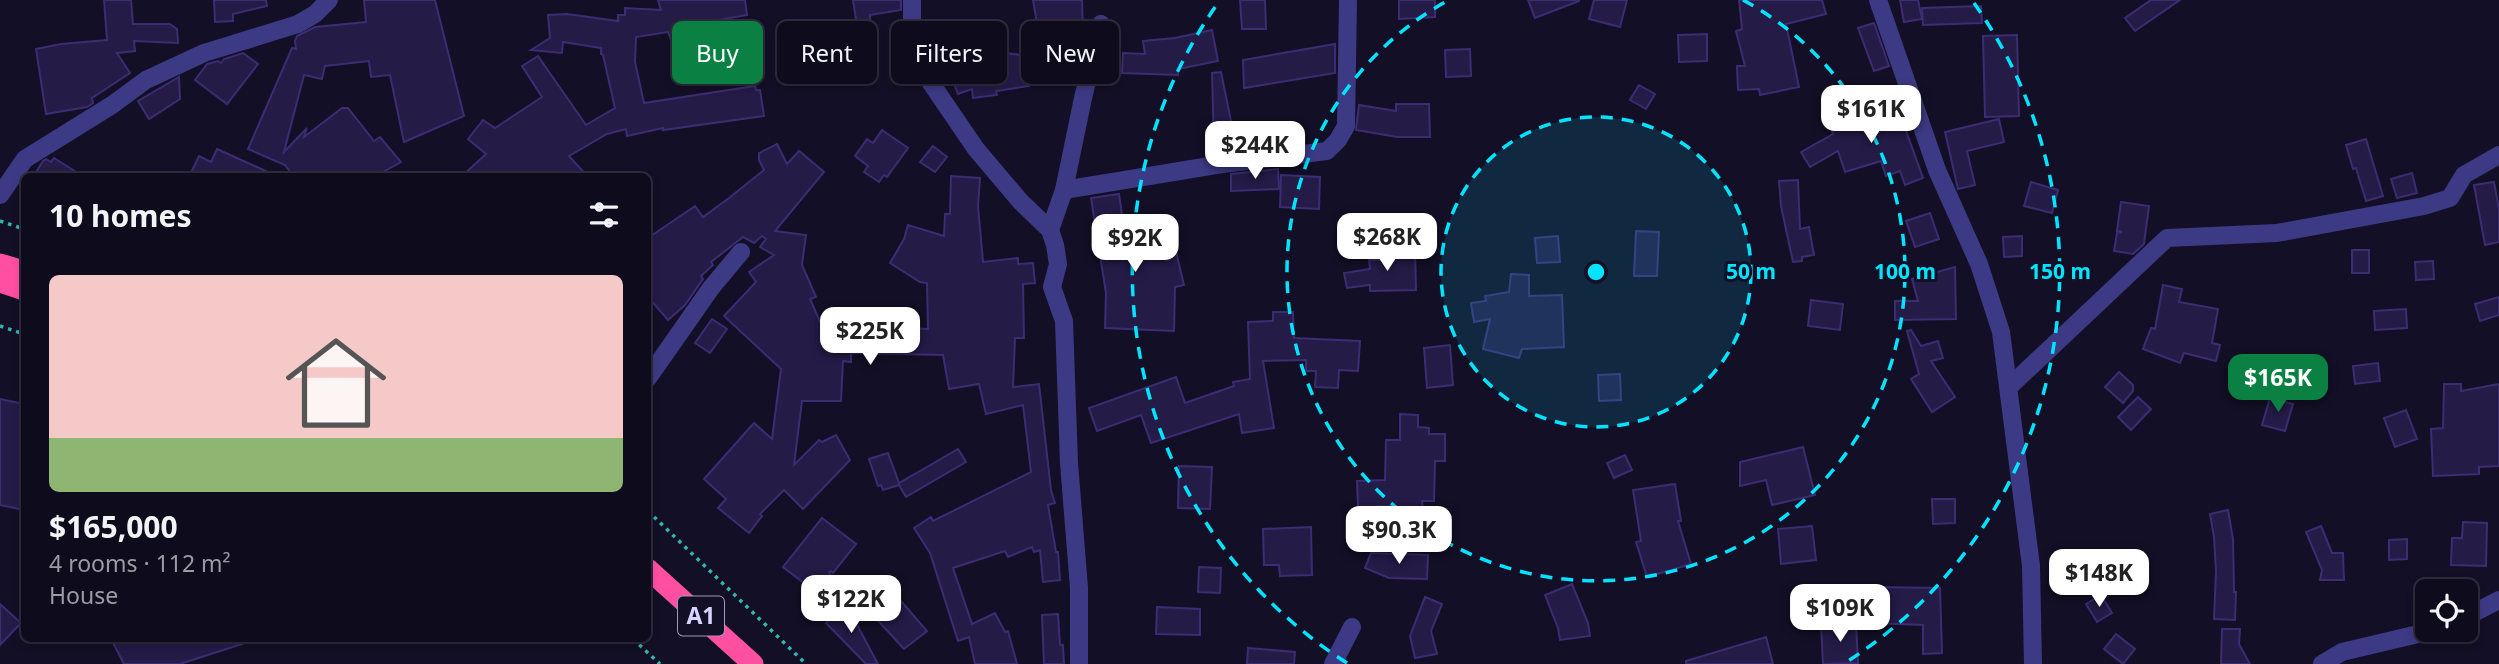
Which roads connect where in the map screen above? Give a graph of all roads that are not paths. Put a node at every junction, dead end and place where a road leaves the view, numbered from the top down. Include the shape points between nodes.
1 (329, 0) edge
2 (912, 0) edge
3 (1348, 0) edge
4 (1878, 0) edge
5 (1086, 84) edge
6 (2499, 155) edge
7 (1064, 190) junction
8 (0, 195) edge
9 (1050, 230) junction
10 (741, 253) dead end
11 (0, 264) edge
12 (21, 270) edge
13 (0, 282) edge
14 (21, 289) edge
15 (651, 375) edge
16 (2009, 387) junction
17 (651, 572) edge
18 (651, 587) edge
19 (2499, 600) edge
20 (2478, 611) edge
21 (1352, 627) dead end
22 (2415, 635) edge
23 (736, 664) edge
24 (753, 664) edge
25 (1079, 664) edge
26 (1333, 664) edge
27 (2033, 664) edge
28 (2322, 664) edge

1 - 8 street via 298,24 204,53 146,80 25,159
2 - 9 street via 912,50 918,64 976,149
3 - 7 street via 1346,126 1327,151
4 - 16 street via 1937,170 1979,264 2001,332
5 - 7 street
6 - 16 street via 2464,175 2450,198 2424,206 2277,233 2167,239
7 - 9 street
9 - 25 street via 1058,264 1052,293 1064,321
10 - 15 street
11 - 12 highway
13 - 14 highway
16 - 27 street via 2031,566
17 - 24 highway, A1
18 - 23 highway, A1
19 - 20 street
21 - 26 street
22 - 28 street via 2342,652

